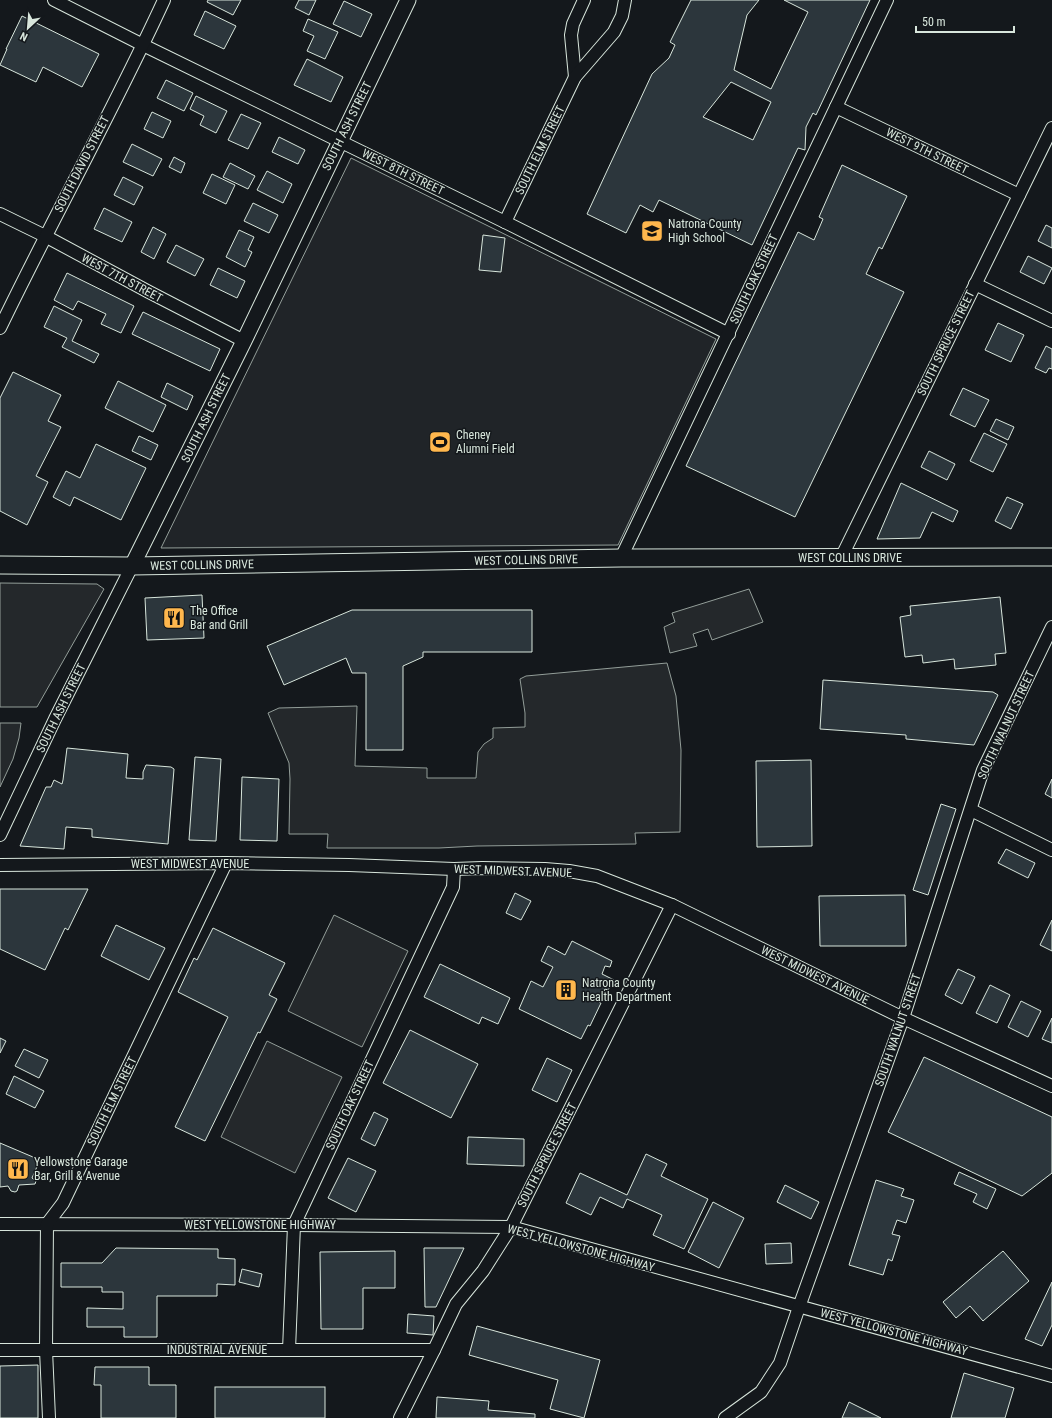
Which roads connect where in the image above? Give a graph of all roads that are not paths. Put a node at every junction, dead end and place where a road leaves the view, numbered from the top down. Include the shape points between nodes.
1 (54, 0) edge
2 (164, 0) edge
3 (408, 0) edge
4 (584, 0) edge
5 (625, 0) edge
6 (887, 0) edge
7 (143, 45) junction
8 (575, 77) junction
9 (836, 107) junction
10 (1052, 128) edge
11 (340, 141) junction
12 (1019, 195) junction
13 (0, 214) edge
14 (505, 222) junction
15 (45, 236) junction
16 (975, 284) junction
17 (1052, 321) edge
18 (0, 328) edge
19 (729, 334) junction
20 (244, 341) junction
21 (1052, 557) edge
22 (621, 558) junction
23 (841, 558) junction
24 (0, 565) edge
25 (132, 566) junction
26 (1052, 627) edge
27 (970, 810) junction
28 (0, 834) edge
29 (1052, 850) edge
30 (226, 863) junction
31 (0, 865) edge
32 (454, 869) junction
33 (672, 906) junction
34 (903, 1018) junction
35 (1052, 1086) edge
36 (0, 1224) edge
37 (47, 1224) junction
38 (294, 1225) junction
39 (511, 1227) junction
40 (799, 1307) junction
41 (0, 1350) edge
42 (46, 1350) junction
43 (289, 1350) junction
44 (434, 1350) junction
45 (1052, 1376) edge
46 (49, 1418) edge
47 (400, 1418) edge
48 (725, 1418) edge

1 - 7 street, WEST 8TH STREET
2 - 7 street, SOUTH DAVID STREET
3 - 11 street, SOUTH ASH STREET
4 - 8 street via 571,35
5 - 8 street, SOUTH ELM STREET via 622,16 614,32
6 - 9 street, SOUTH OAK STREET
7 - 11 street, WEST 8TH STREET
7 - 15 street, SOUTH DAVID STREET
8 - 14 street, SOUTH ELM STREET
9 - 12 street, WEST 9TH STREET
9 - 19 street, SOUTH OAK STREET
10 - 12 street, SOUTH SPRUCE STREET
11 - 14 street, WEST 8TH STREET
11 - 20 street, SOUTH ASH STREET
12 - 16 street, SOUTH SPRUCE STREET
13 - 15 street, WEST 7TH STREET
14 - 19 street, WEST 8TH STREET
15 - 18 street, SOUTH DAVID STREET
15 - 20 street, WEST 7TH STREET
16 - 17 street
16 - 23 street, SOUTH SPRUCE STREET
19 - 22 street, SOUTH OAK STREET
20 - 25 street, SOUTH ASH STREET
21 - 23 main road, WEST COLLINS DRIVE
22 - 23 main road, WEST COLLINS DRIVE
22 - 25 main road, WEST COLLINS DRIVE
24 - 25 main road, WEST COLLINS DRIVE
25 - 28 street, SOUTH ASH STREET
26 - 27 street, SOUTH WALNUT STREET via 983,770
27 - 29 street
27 - 34 street, SOUTH WALNUT STREET
30 - 31 street, WEST MIDWEST AVENUE
30 - 32 street, WEST MIDWEST AVENUE
30 - 37 street, SOUTH ELM STREET via 63,1203
32 - 33 street, WEST MIDWEST AVENUE via 569,870 597,876
32 - 38 street, SOUTH OAK STREET via 453,887
33 - 34 street, WEST MIDWEST AVENUE
33 - 39 street, SOUTH SPRUCE STREET
34 - 35 street, WEST MIDWEST AVENUE
34 - 40 street, SOUTH WALNUT STREET
36 - 37 street, WEST YELLOWSTONE HIGHWAY
37 - 38 street, WEST YELLOWSTONE HIGHWAY
37 - 42 street
38 - 39 street, WEST YELLOWSTONE HIGHWAY
38 - 43 street, SOUTH OAK STREET
39 - 40 street, WEST YELLOWSTONE HIGHWAY
39 - 44 street, SOUTH SPRUCE STREET via 483,1271 456,1304
40 - 45 street, WEST YELLOWSTONE HIGHWAY
40 - 48 street, SOUTH WALNUT STREET via 780,1363 760,1392
41 - 42 street, INDUSTRIAL AVENUE
42 - 43 street, INDUSTRIAL AVENUE
42 - 46 street
43 - 44 street, INDUSTRIAL AVENUE
44 - 47 street, SOUTH SPRUCE STREET

